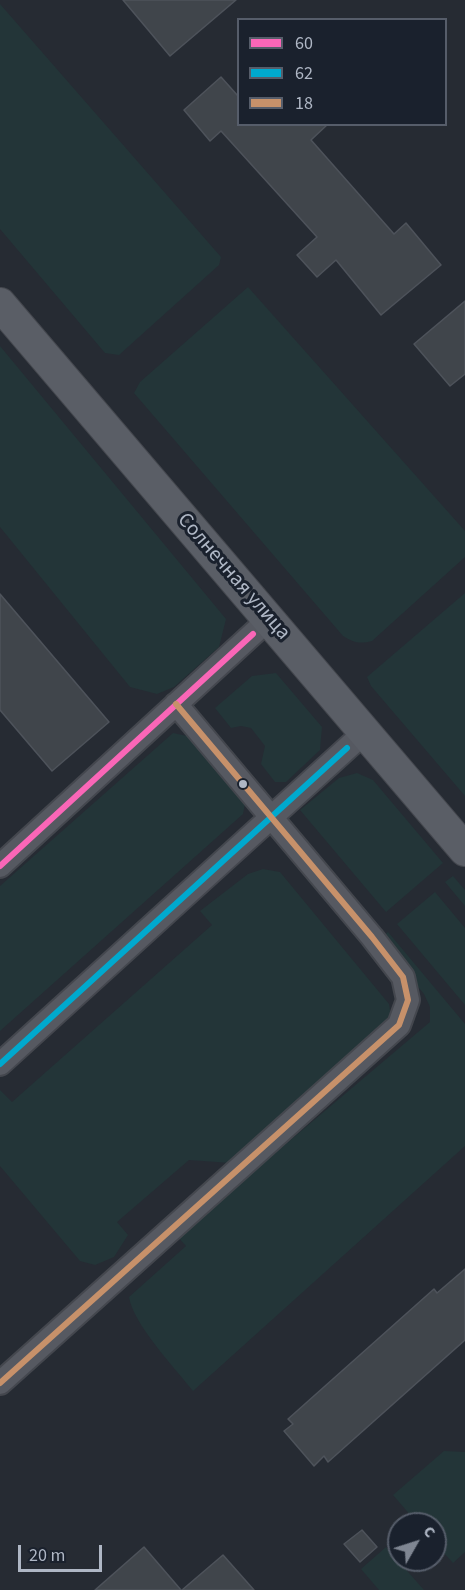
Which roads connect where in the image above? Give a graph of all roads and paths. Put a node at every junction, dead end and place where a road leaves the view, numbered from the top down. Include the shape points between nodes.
1 (0, 304) edge
2 (269, 619) junction
3 (176, 704) junction
4 (364, 732) junction
5 (271, 818) junction
6 (465, 850) edge
7 (0, 866) edge
8 (0, 1064) edge
9 (0, 1383) edge

1 - 2 main road, Солнечная улица
2 - 3 street
2 - 4 main road, Солнечная улица
3 - 5 street
3 - 7 street
4 - 5 street
4 - 6 main road, Солнечная улица
5 - 8 street
5 - 9 street via 403,977 408,1000 399,1025

